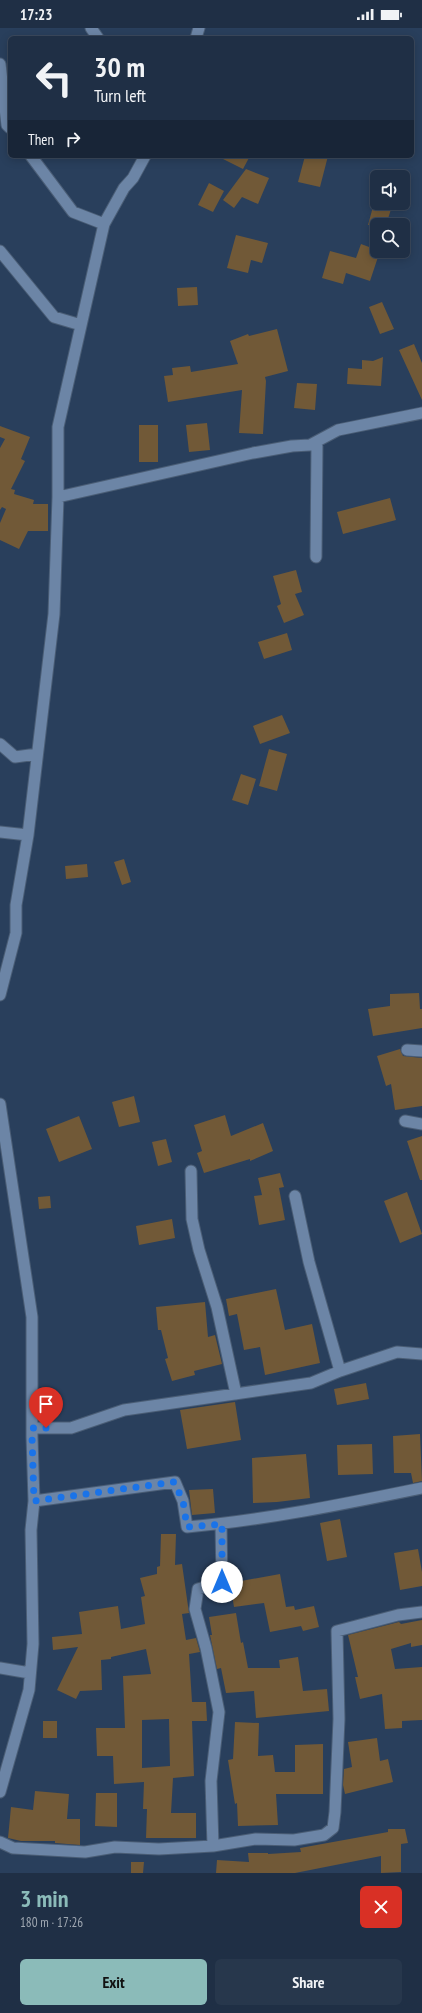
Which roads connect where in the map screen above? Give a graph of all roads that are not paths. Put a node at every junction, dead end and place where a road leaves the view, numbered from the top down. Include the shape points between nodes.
1 (0, 64) edge
2 (8, 125) edge
3 (32, 158) edge
4 (145, 158) edge
5 (104, 224) junction
6 (0, 251) edge
7 (81, 325) junction
8 (422, 413) edge
9 (317, 442) junction
10 (58, 497) junction
11 (316, 557) dead end
12 (0, 744) edge
13 (37, 754) junction
14 (0, 832) edge
15 (28, 835) junction
16 (0, 995) edge
17 (407, 1050) dead end
18 (422, 1051) edge
19 (0, 1104) edge
20 (405, 1121) dead end
21 (422, 1124) edge
22 (191, 1171) dead end
23 (295, 1196) dead end
24 (422, 1354) edge
25 (340, 1370) junction
26 (236, 1394) junction
27 (33, 1428) junction
28 (422, 1488) edge
29 (34, 1501) junction
30 (222, 1524) junction
31 (422, 1612) edge
32 (0, 1668) edge
33 (30, 1673) junction
34 (0, 1792) edge
35 (0, 1842) edge
36 (213, 1846) junction

1 - 2 street
3 - 5 street via 73,212
4 - 5 street
5 - 7 street
6 - 7 street via 54,317
7 - 10 street via 58,427
8 - 9 street via 338,430
9 - 10 street via 306,446 253,453
9 - 11 street
10 - 13 street via 54,614
12 - 13 street via 15,757
13 - 15 street
14 - 15 street
15 - 16 street via 16,905 16,933
17 - 18 street
19 - 27 street via 32,1317
20 - 21 street
22 - 26 street via 192,1219 217,1306
23 - 25 street via 310,1262
24 - 25 street via 397,1352
25 - 26 street via 310,1383
26 - 27 street via 124,1410 70,1428
27 - 29 street
28 - 30 street via 325,1508
29 - 30 street via 174,1482 183,1501 187,1527
29 - 33 street via 31,1530 33,1644
30 - 36 street via 222,1582 198,1589 195,1609 219,1712 211,1781
31 - 36 street via 398,1615 337,1631 339,1719 333,1828 324,1834 294,1840 256,1839
32 - 33 street
33 - 34 street via 29,1690
35 - 36 street via 13,1848 65,1852 115,1847 159,1849

